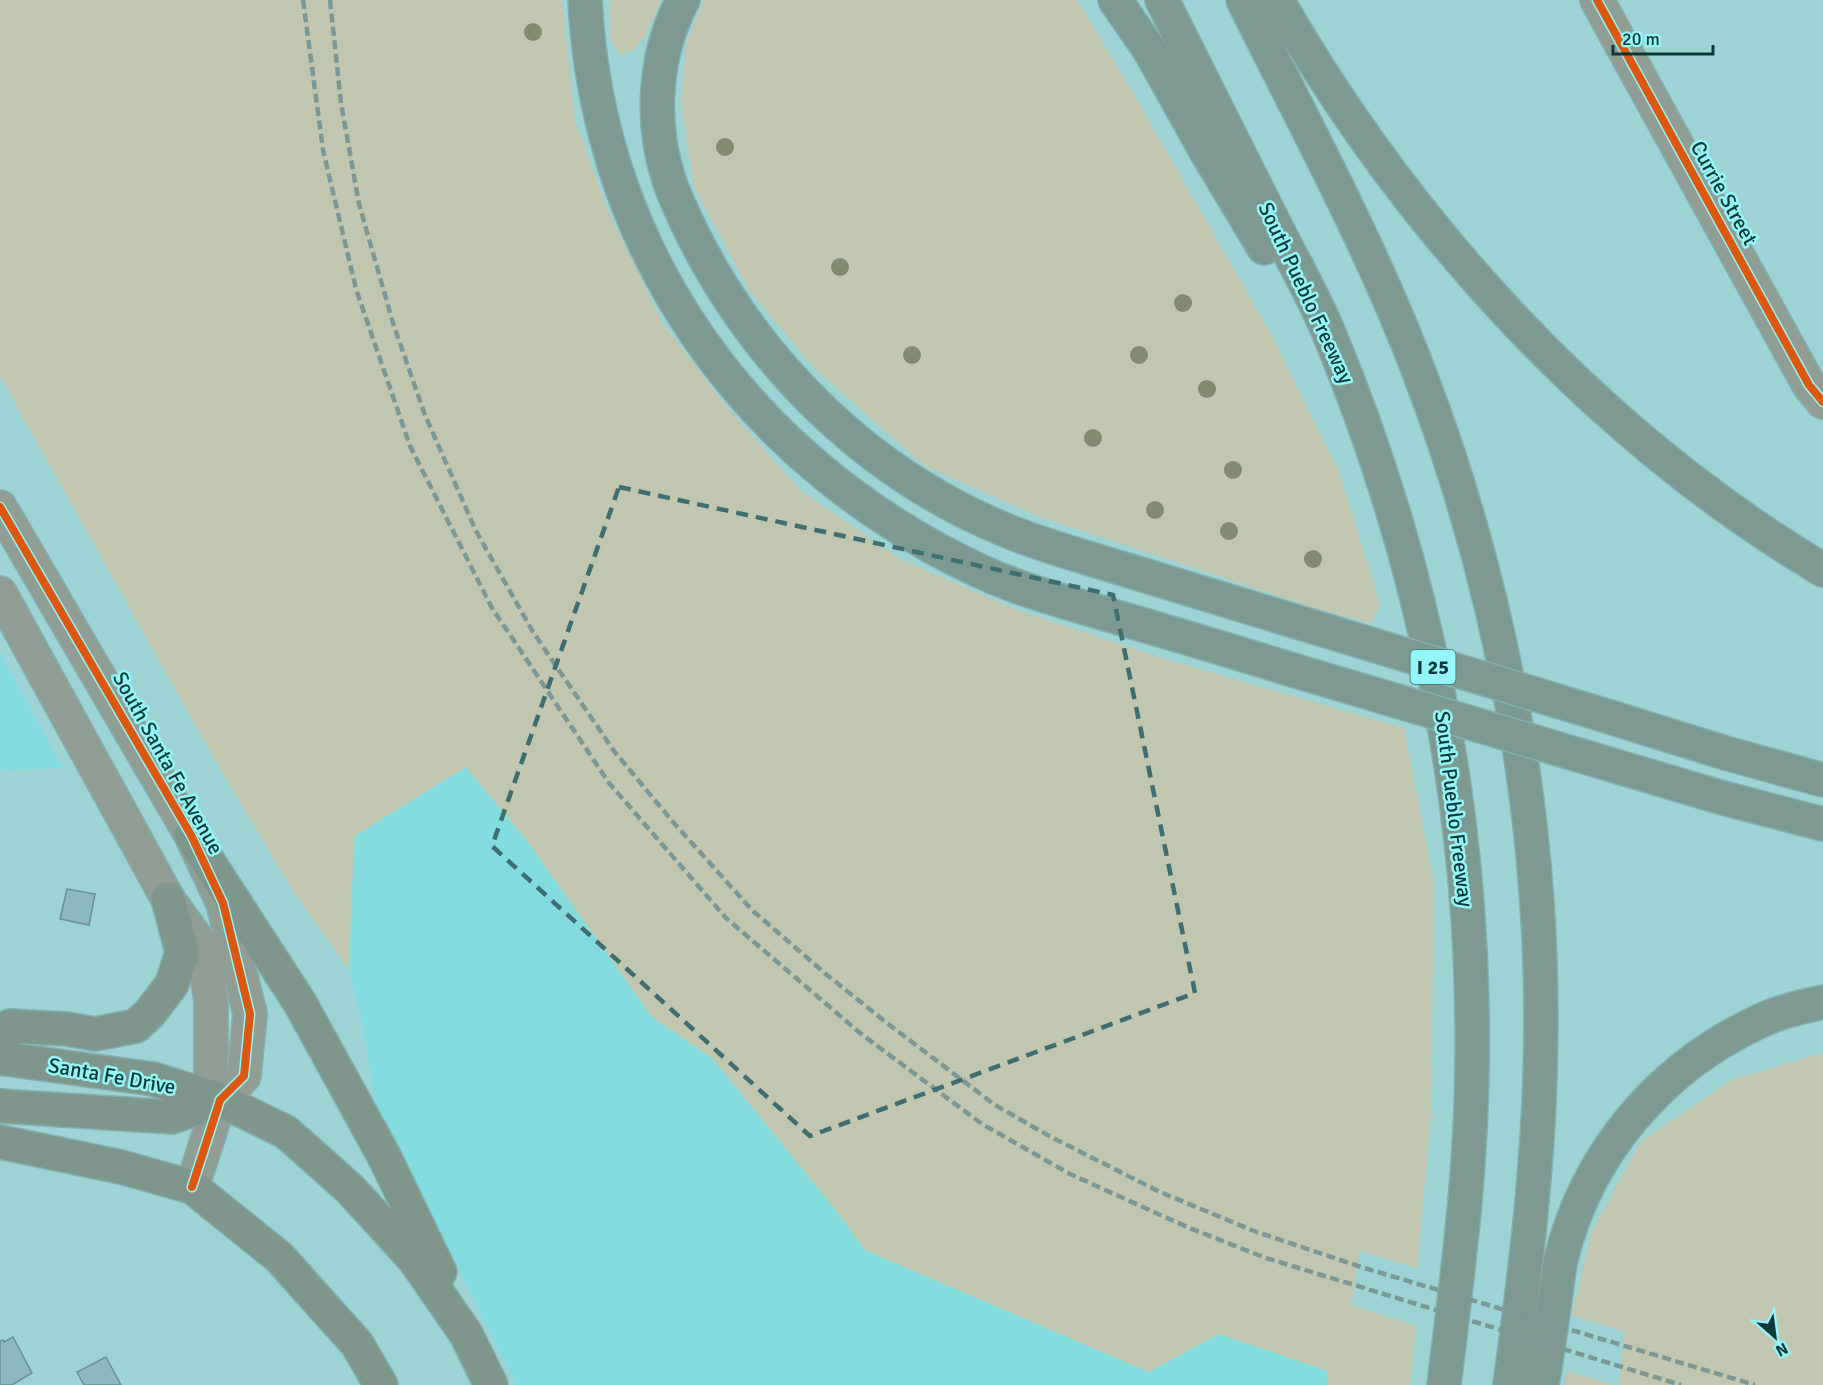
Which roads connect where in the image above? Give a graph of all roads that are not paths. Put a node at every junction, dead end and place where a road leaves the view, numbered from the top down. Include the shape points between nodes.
1 (585, 0) edge
2 (683, 0) edge
3 (1115, 0) edge
4 (1162, 0) edge
5 (1243, 0) edge
6 (1277, 0) edge
7 (1597, 0) edge
8 (1355, 399) junction
9 (1823, 402) edge
10 (0, 507) edge
11 (1823, 570) edge
12 (0, 592) edge
13 (1823, 780) edge
14 (1823, 824) edge
15 (191, 835) junction
16 (168, 899) junction
17 (1823, 1002) edge
18 (0, 1040) edge
19 (0, 1058) edge
20 (220, 1100) junction
21 (0, 1106) edge
22 (0, 1142) edge
23 (192, 1187) junction
24 (466, 1334) junction
25 (381, 1385) edge
26 (491, 1385) edge
27 (1444, 1385) edge
28 (1510, 1385) edge
29 (1542, 1385) edge

1 - 14 highway, bridge via 594,86 607,142 624,196 673,299 734,385 767,422 840,487 885,519 984,573 1036,593 1723,798
2 - 13 highway, bridge via 666,43 657,112 669,180 682,212 729,299 757,340 824,413 908,479 954,507 1053,548
3 - 8 highway via 1149,49
4 - 8 highway, South Pueblo Freeway / I 25 via 1326,327
5 - 28 highway via 1354,223 1422,379 1475,542 1496,625 1527,802 1540,983 1536,1163
6 - 11 highway via 1349,114 1402,188 1514,318 1622,422 1692,482
7 - 9 street, Currie Street via 1809,385
8 - 27 highway, South Pueblo Freeway / I 25 via 1404,547 1423,622 1456,798 1465,887 1471,976 1469,1155
10 - 15 street, South Santa Fe Avenue
12 - 16 street
15 - 20 street, South Santa Fe Avenue via 223,903 250,1014 244,1076
15 - 24 main road via 300,1003 389,1167
16 - 18 main road via 182,952 172,984 136,1026 95,1034 10,1026
16 - 20 street via 202,946 211,1000 211,1075
17 - 29 highway via 1760,1021 1692,1060 1661,1086 1608,1148 1576,1212 1561,1260
19 - 20 main road, Santa Fe Drive via 153,1079
20 - 21 main road via 172,1117
20 - 23 street, South Santa Fe Avenue
20 - 24 main road, Santa Fe Drive via 286,1132 350,1189 414,1259
22 - 23 main road via 121,1167
23 - 25 main road via 279,1257 357,1344
24 - 26 main road

